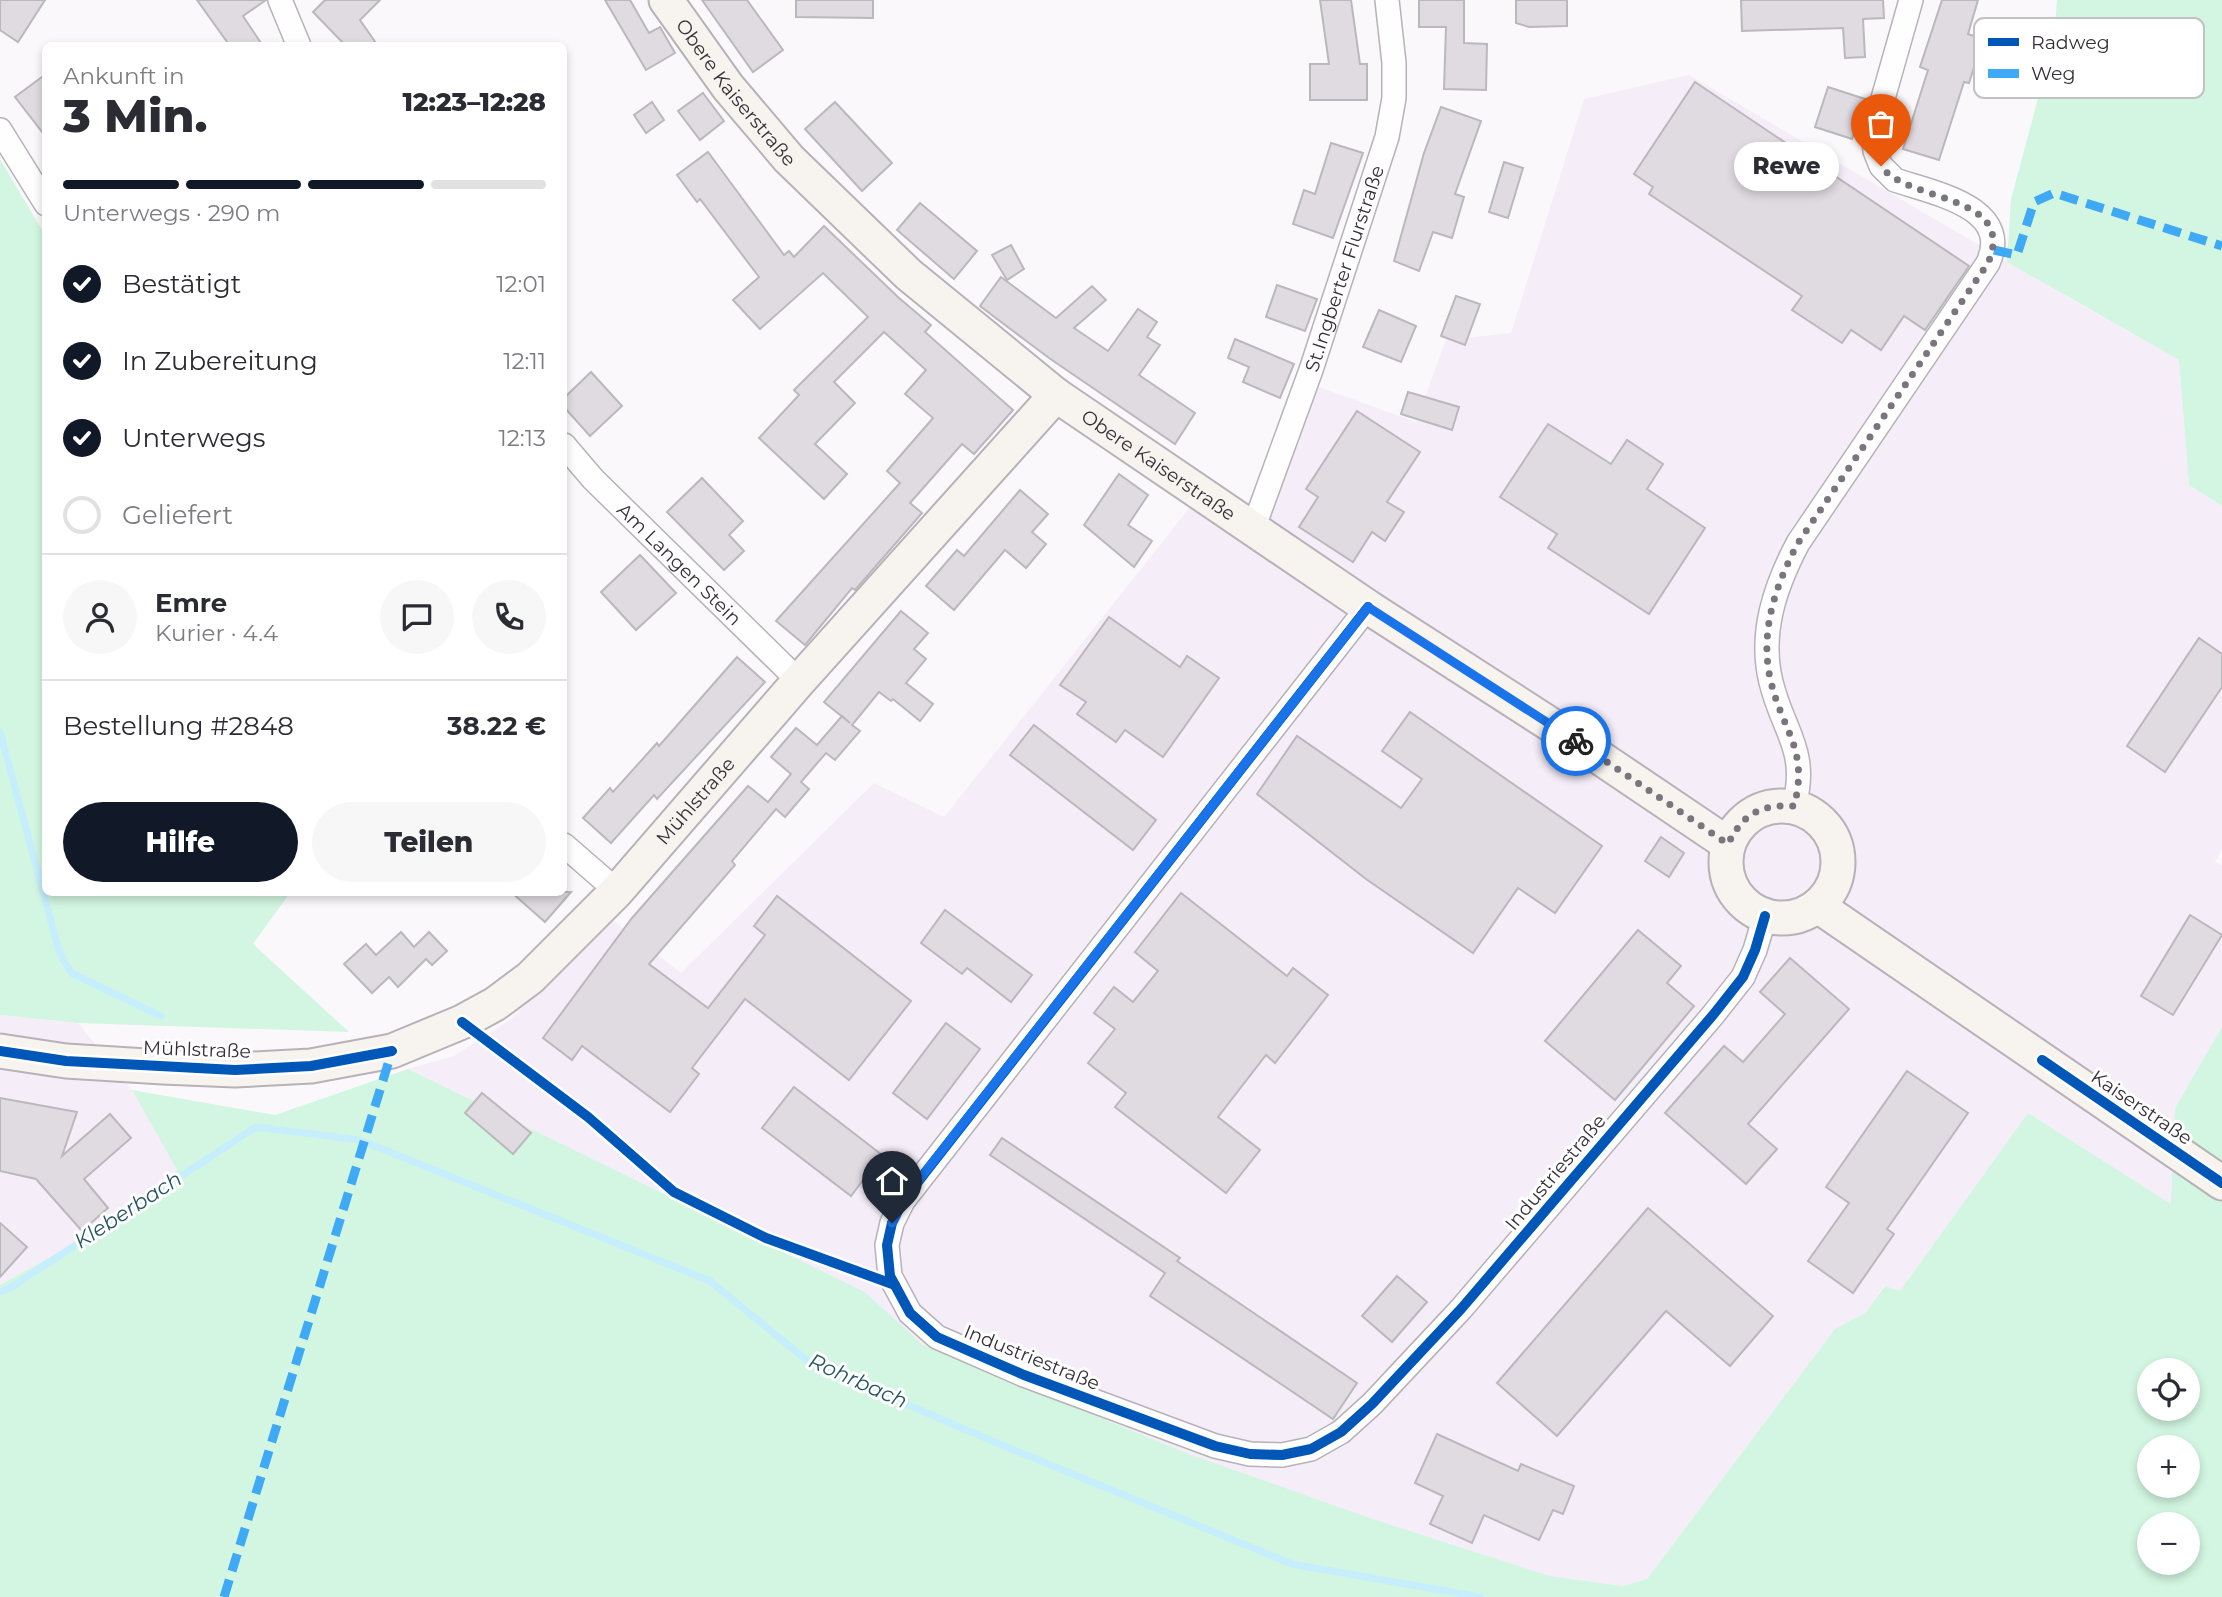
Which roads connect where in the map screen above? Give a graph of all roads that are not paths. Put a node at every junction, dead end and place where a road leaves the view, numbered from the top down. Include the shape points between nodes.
1 (279, 0) edge
2 (666, 0) edge
3 (1387, 0) edge
4 (1911, 0) edge
5 (297, 42) edge
6 (0, 130) edge
7 (42, 198) edge
8 (1056, 395) junction
9 (567, 449) edge
10 (1253, 529) junction
11 (1368, 607) junction
12 (799, 681) junction
13 (1794, 806) junction
14 (1728, 844) junction
15 (567, 848) edge
16 (617, 891) junction
17 (1818, 906) junction
18 (1765, 916) junction
19 (0, 1051) edge
20 (2222, 1183) edge

1 - 5 street
2 - 8 main road, Obere Kaiserstraße via 728,87 789,159 908,274
3 - 10 street, St.Ingberter Flurstraße via 1394,98 1387,137
4 - 13 street via 1876,122 1875,152 1895,180 1974,210 1987,222 1994,250 1784,569 1772,606 1766,651 1772,684 1798,758
6 - 7 street
8 - 10 main road, Obere Kaiserstraße
8 - 12 main road, Mühlstraße
9 - 12 street, Am Langen Stein
10 - 11 main road, Obere Kaiserstraße
11 - 14 main road, Obere Kaiserstraße
11 - 18 street, Industriestraße via 903,1200 887,1245 890,1276 910,1313 937,1337 1024,1375 1215,1446 1282,1455 1311,1449 1341,1432 1372,1404 1461,1309 1713,1015 1743,977
12 - 16 main road, Mühlstraße
13 - 14 main road via 1761,809 1741,823
13 - 17 main road via 1825,824 1834,840 1837,876
14 - 18 main road via 1725,860 1733,891
15 - 16 street
16 - 19 main road, Mühlstraße via 530,978 495,1004 392,1051 312,1066 235,1070 66,1061
17 - 18 main road via 1788,918
17 - 20 main road, Kaiserstraße

